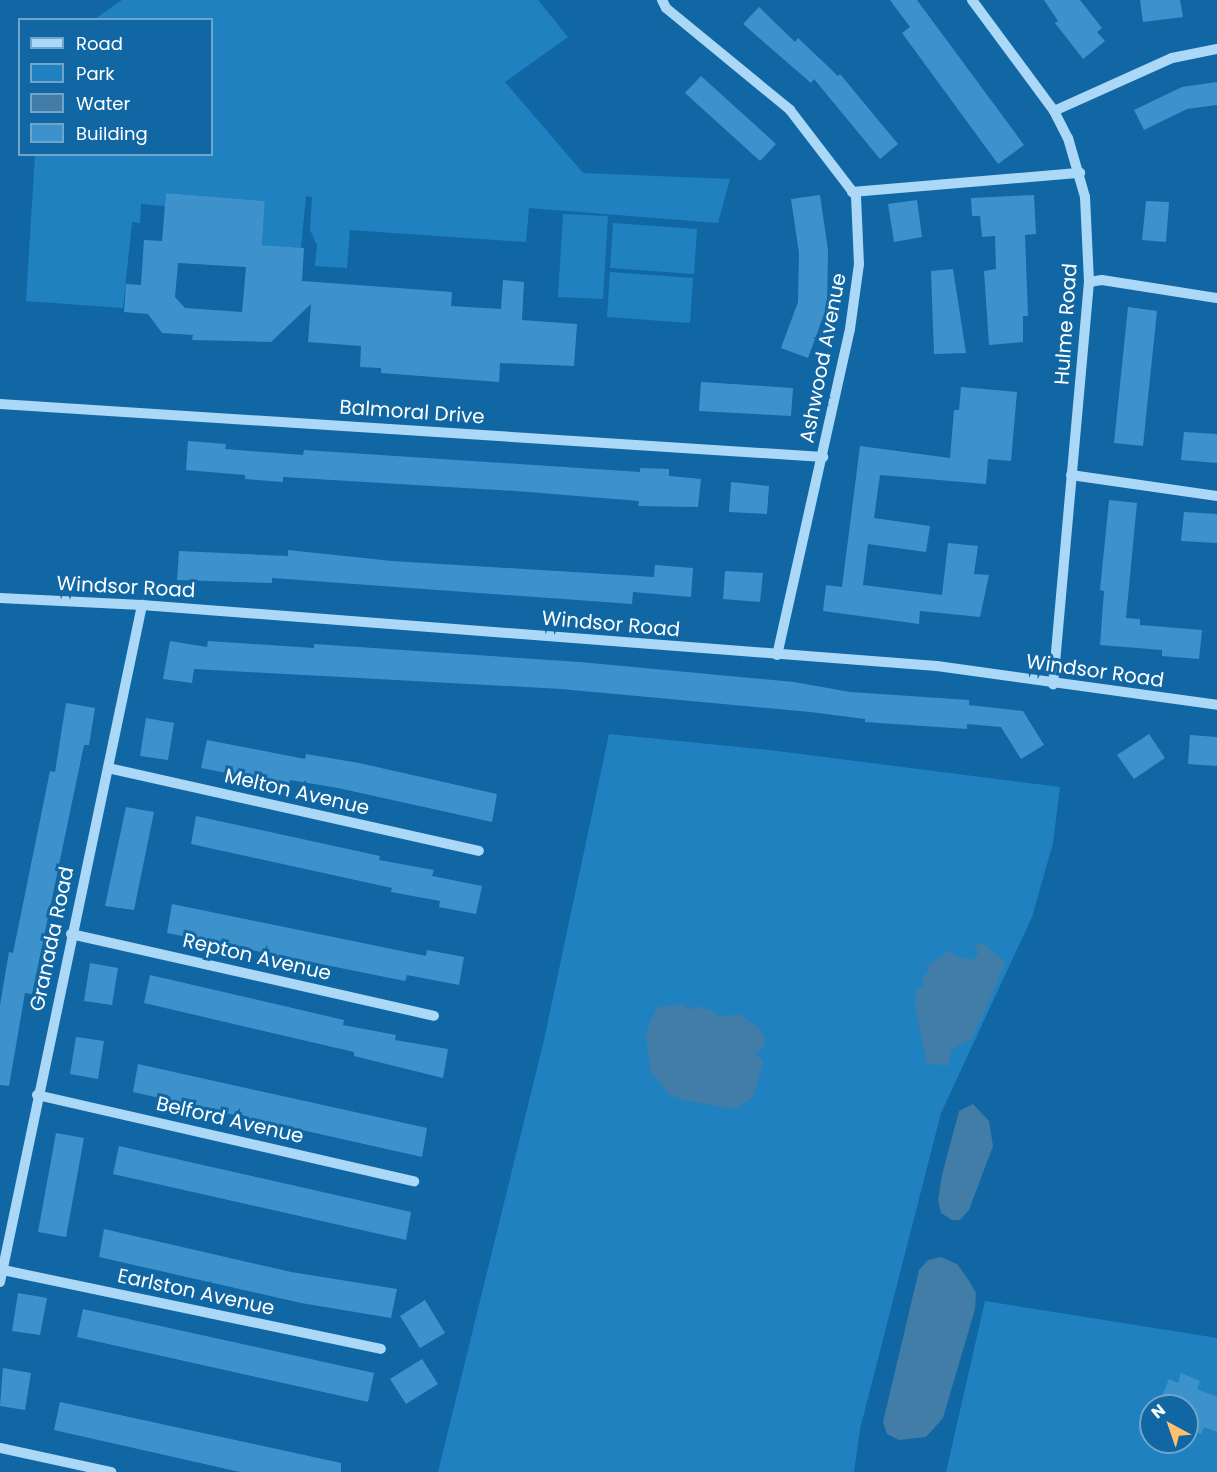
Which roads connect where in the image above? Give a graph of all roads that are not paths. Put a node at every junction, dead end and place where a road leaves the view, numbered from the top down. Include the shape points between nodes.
1 (662, 0) edge
2 (972, 0) edge
3 (1217, 50) edge
4 (1054, 111) junction
5 (1080, 173) junction
6 (852, 192) junction
7 (1089, 282) junction
8 (1217, 298) edge
9 (0, 404) edge
10 (823, 457) junction
11 (1071, 476) junction
12 (1217, 496) edge
13 (0, 598) edge
14 (142, 605) junction
15 (777, 655) junction
16 (1053, 684) junction
17 (1217, 705) edge
18 (108, 768) junction
19 (479, 851) dead end
20 (71, 934) junction
21 (434, 1016) dead end
22 (37, 1095) junction
23 (414, 1181) dead end
24 (3, 1270) junction
25 (0, 1282) edge
26 (381, 1349) dead end
27 (0, 1448) edge
28 (111, 1472) edge

1 - 6 street, Ashwood Avenue via 666,8 790,110
2 - 4 street, Hulme Road
3 - 4 street via 1163,61
4 - 5 street, Hulme Road
5 - 6 street
5 - 7 street, Hulme Road via 1087,220
6 - 10 street, Ashwood Avenue via 856,196 859,264 850,329
7 - 8 street via 1102,280
7 - 11 street, Hulme Road
9 - 10 street, Balmoral Drive
10 - 15 street, Ashwood Avenue
11 - 12 street
11 - 16 street, Hulme Road
13 - 14 street, Windsor Road
14 - 15 street, Windsor Road
14 - 18 street, Granada Road
15 - 16 street, Windsor Road via 937,666
16 - 17 street, Windsor Road
18 - 19 street, Melton Avenue
18 - 20 street, Granada Road
20 - 21 street, Repton Avenue
20 - 22 street, Granada Road
22 - 23 street, Belford Avenue
22 - 24 street, Granada Road
24 - 25 street, Granada Road
24 - 26 street, Earlston Avenue
27 - 28 street

